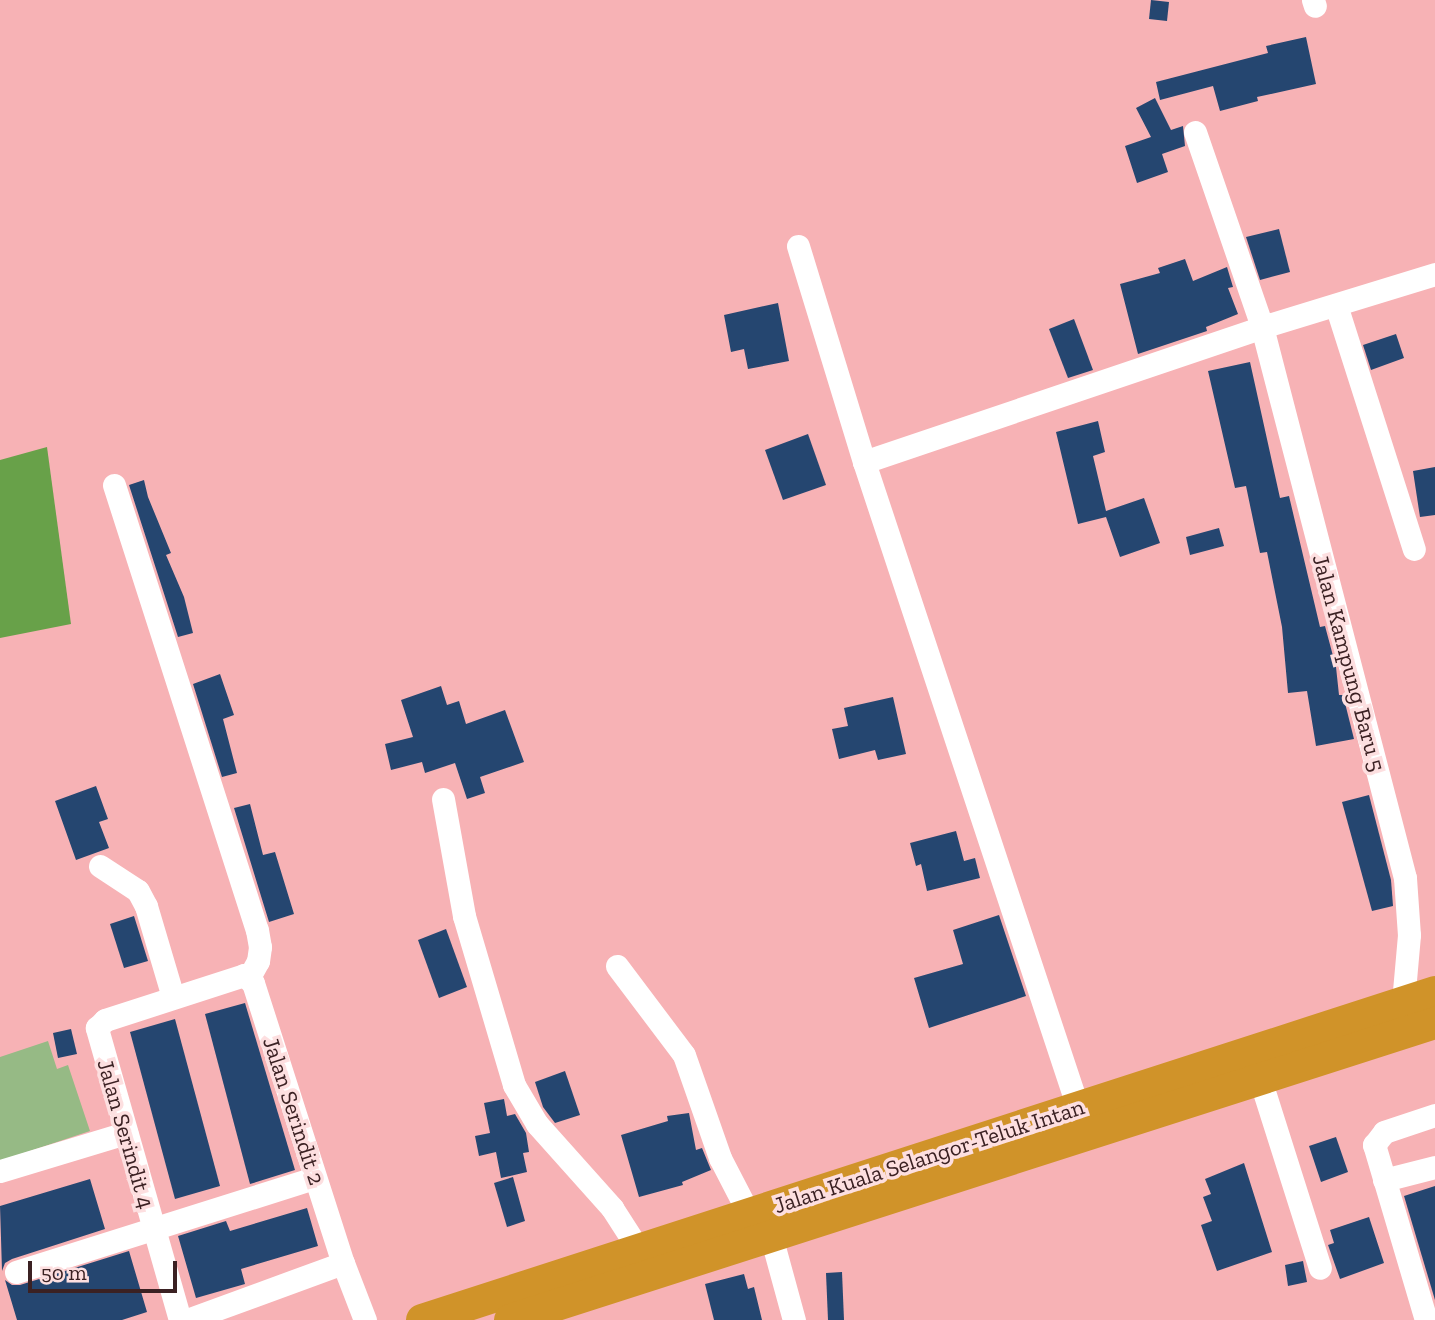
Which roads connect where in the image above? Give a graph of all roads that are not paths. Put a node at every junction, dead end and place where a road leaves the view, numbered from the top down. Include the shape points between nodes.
1 (1195, 132) dead end
2 (798, 246) dead end
3 (1435, 274) edge
4 (1336, 306) junction
5 (1262, 327) junction
6 (864, 462) junction
7 (114, 485) dead end
8 (1414, 549) dead end
9 (443, 799) dead end
10 (100, 866) dead end
11 (617, 965) dead end
12 (249, 977) junction
13 (1435, 992) edge
14 (173, 997) junction
15 (1403, 1002) junction
16 (1434, 1027) edge
17 (1260, 1079) junction
18 (1078, 1108) junction
19 (1435, 1115) edge
20 (126, 1133) junction
21 (1435, 1167) edge
22 (0, 1171) edge
23 (315, 1178) junction
24 (1384, 1180) junction
25 (760, 1225) junction
26 (153, 1227) junction
27 (639, 1250) junction
28 (343, 1264) junction
29 (1320, 1268) dead end
30 (16, 1272) dead end
31 (180, 1320) edge
32 (187, 1320) edge
33 (365, 1320) edge
34 (422, 1320) edge
35 (510, 1320) edge
36 (794, 1320) edge
37 (1426, 1320) edge

1 - 5 street, Jalan Kampung Baru 5
2 - 6 street
3 - 4 street
4 - 5 street
4 - 8 street
5 - 6 street
5 - 15 street, Jalan Kampung Baru 5 via 1405,878 1409,935
6 - 18 street
7 - 12 street via 257,930 258,961
9 - 27 street via 464,916 514,1085 537,1124 612,1208
10 - 14 street via 138,891
11 - 25 street via 684,1055 720,1158
12 - 14 street via 238,975
12 - 23 street, Jalan Serindit 2
13 - 15 highway, Jalan Kuala Selangor-Teluk Intan
14 - 20 street, Jalan Serindit 4 via 105,1020 97,1028
15 - 18 highway, Jalan Kuala Selangor-Teluk Intan
16 - 17 highway, Jalan Kuala Selangor-Teluk Intan
17 - 25 highway, Jalan Kuala Selangor-Teluk Intan
17 - 29 street
18 - 25 highway, Jalan Kuala Selangor-Teluk Intan
19 - 24 street via 1379,1135 1374,1145
20 - 22 street
20 - 26 street, Jalan Serindit 4
21 - 24 street
23 - 26 street
23 - 28 street, Jalan Serindit 2
24 - 37 street
25 - 27 highway, Jalan Kuala Selangor-Teluk Intan
25 - 35 highway, Jalan Kuala Selangor-Teluk Intan
25 - 36 street
26 - 30 street
26 - 31 street, Jalan Serindit 4
27 - 34 highway, Jalan Kuala Selangor-Teluk Intan
28 - 32 street
28 - 33 street, Jalan Serindit 2

